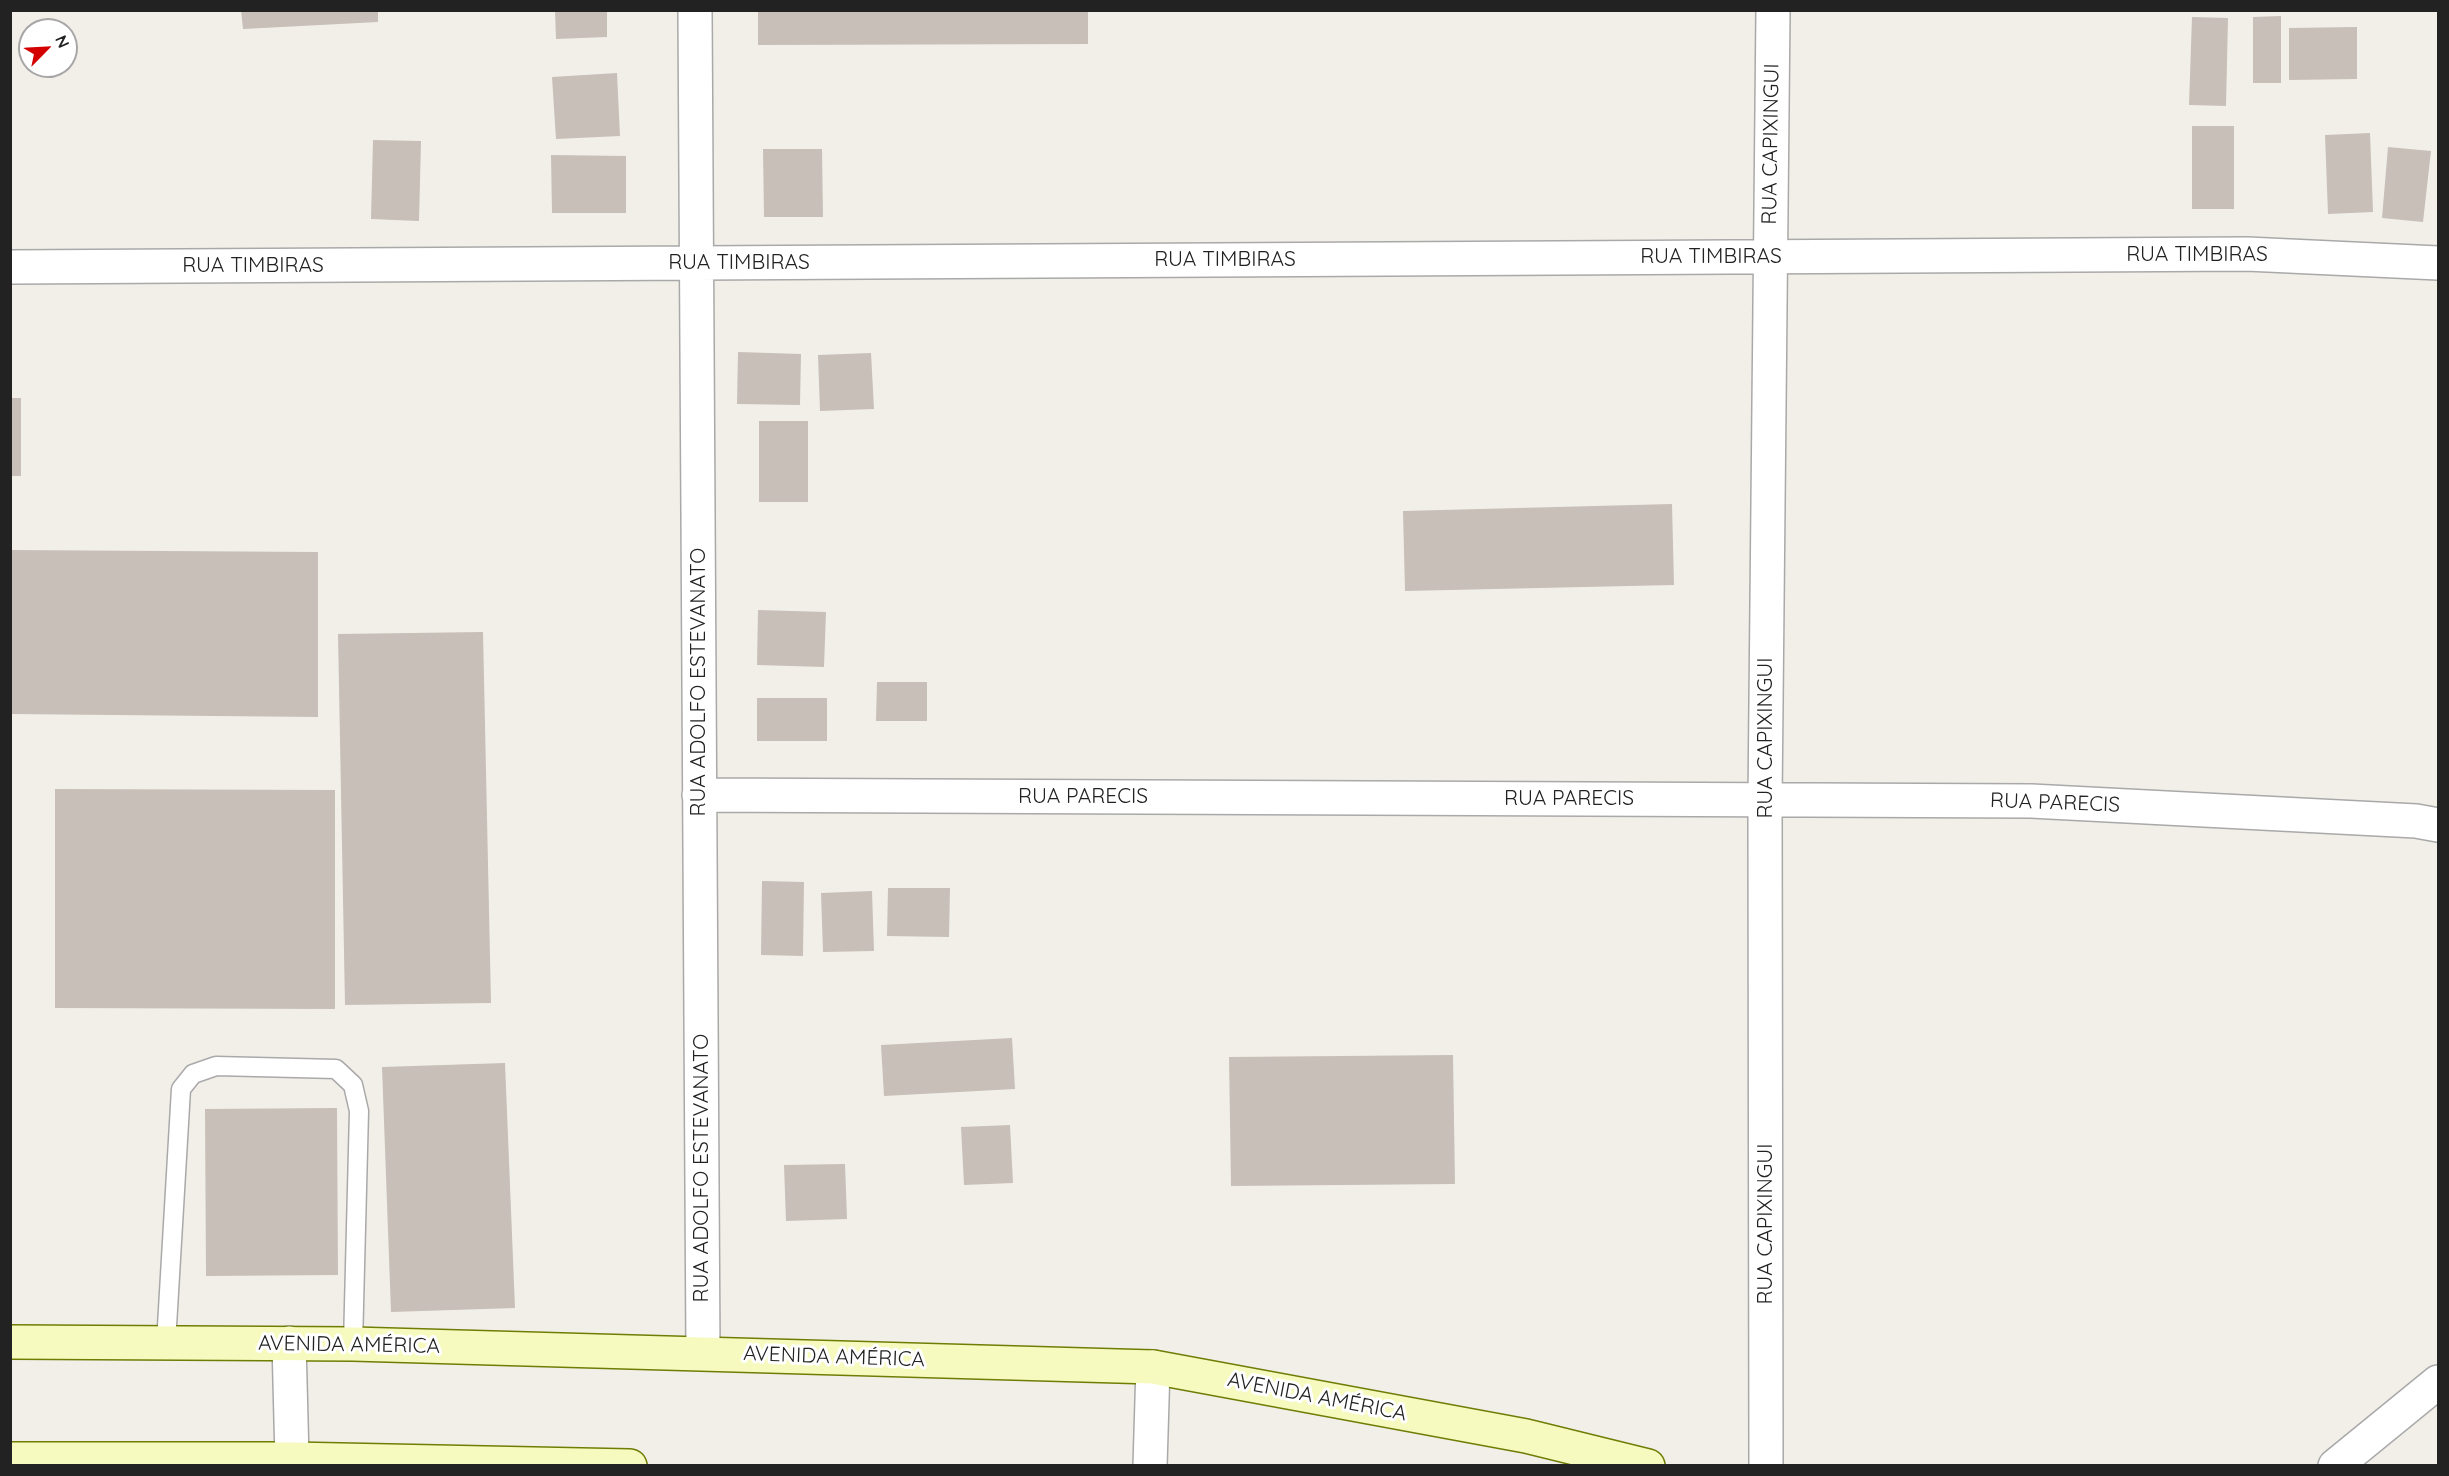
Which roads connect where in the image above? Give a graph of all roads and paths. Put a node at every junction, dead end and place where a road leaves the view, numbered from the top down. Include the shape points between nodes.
1 (695, 10) edge
2 (1773, 10) edge
3 (1769, 257) junction
4 (696, 263) junction
5 (2439, 263) edge
6 (10, 267) edge
7 (699, 795) junction
8 (1766, 800) junction
9 (2439, 825) edge
10 (10, 1342) edge
11 (166, 1343) junction
12 (289, 1343) junction
13 (353, 1344) junction
14 (703, 1353) junction
15 (1153, 1367) junction
16 (2439, 1382) edge
17 (10, 1459) edge
18 (291, 1462) edge
19 (630, 1466) edge
20 (1150, 1466) edge
21 (1648, 1466) edge
22 (1766, 1466) edge
23 (2335, 1466) edge

1 - 4 street, RUA ADOLFO ESTEVANATO
2 - 3 street, RUA CAPIXINGUI
3 - 4 street, RUA TIMBIRAS
3 - 5 street, RUA TIMBIRAS via 2247,254
3 - 8 street, RUA CAPIXINGUI
4 - 6 street, RUA TIMBIRAS
4 - 7 street, RUA ADOLFO ESTEVANATO
7 - 8 street, RUA PARECIS
7 - 14 street, RUA ADOLFO ESTEVANATO
8 - 9 street, RUA PARECIS via 2031,801 2415,820
8 - 22 street, RUA CAPIXINGUI
10 - 11 main road, AVENIDA AMÉRICA
11 - 12 main road, AVENIDA AMÉRICA
11 - 13 lane via 181,1089 193,1074 216,1066 336,1069 353,1085 359,1122
12 - 13 main road, AVENIDA AMÉRICA
12 - 18 street
13 - 14 main road, AVENIDA AMÉRICA
14 - 15 main road, AVENIDA AMÉRICA
15 - 20 street
15 - 21 main road, AVENIDA AMÉRICA via 1526,1436
16 - 23 street
17 - 18 main road
18 - 19 main road

